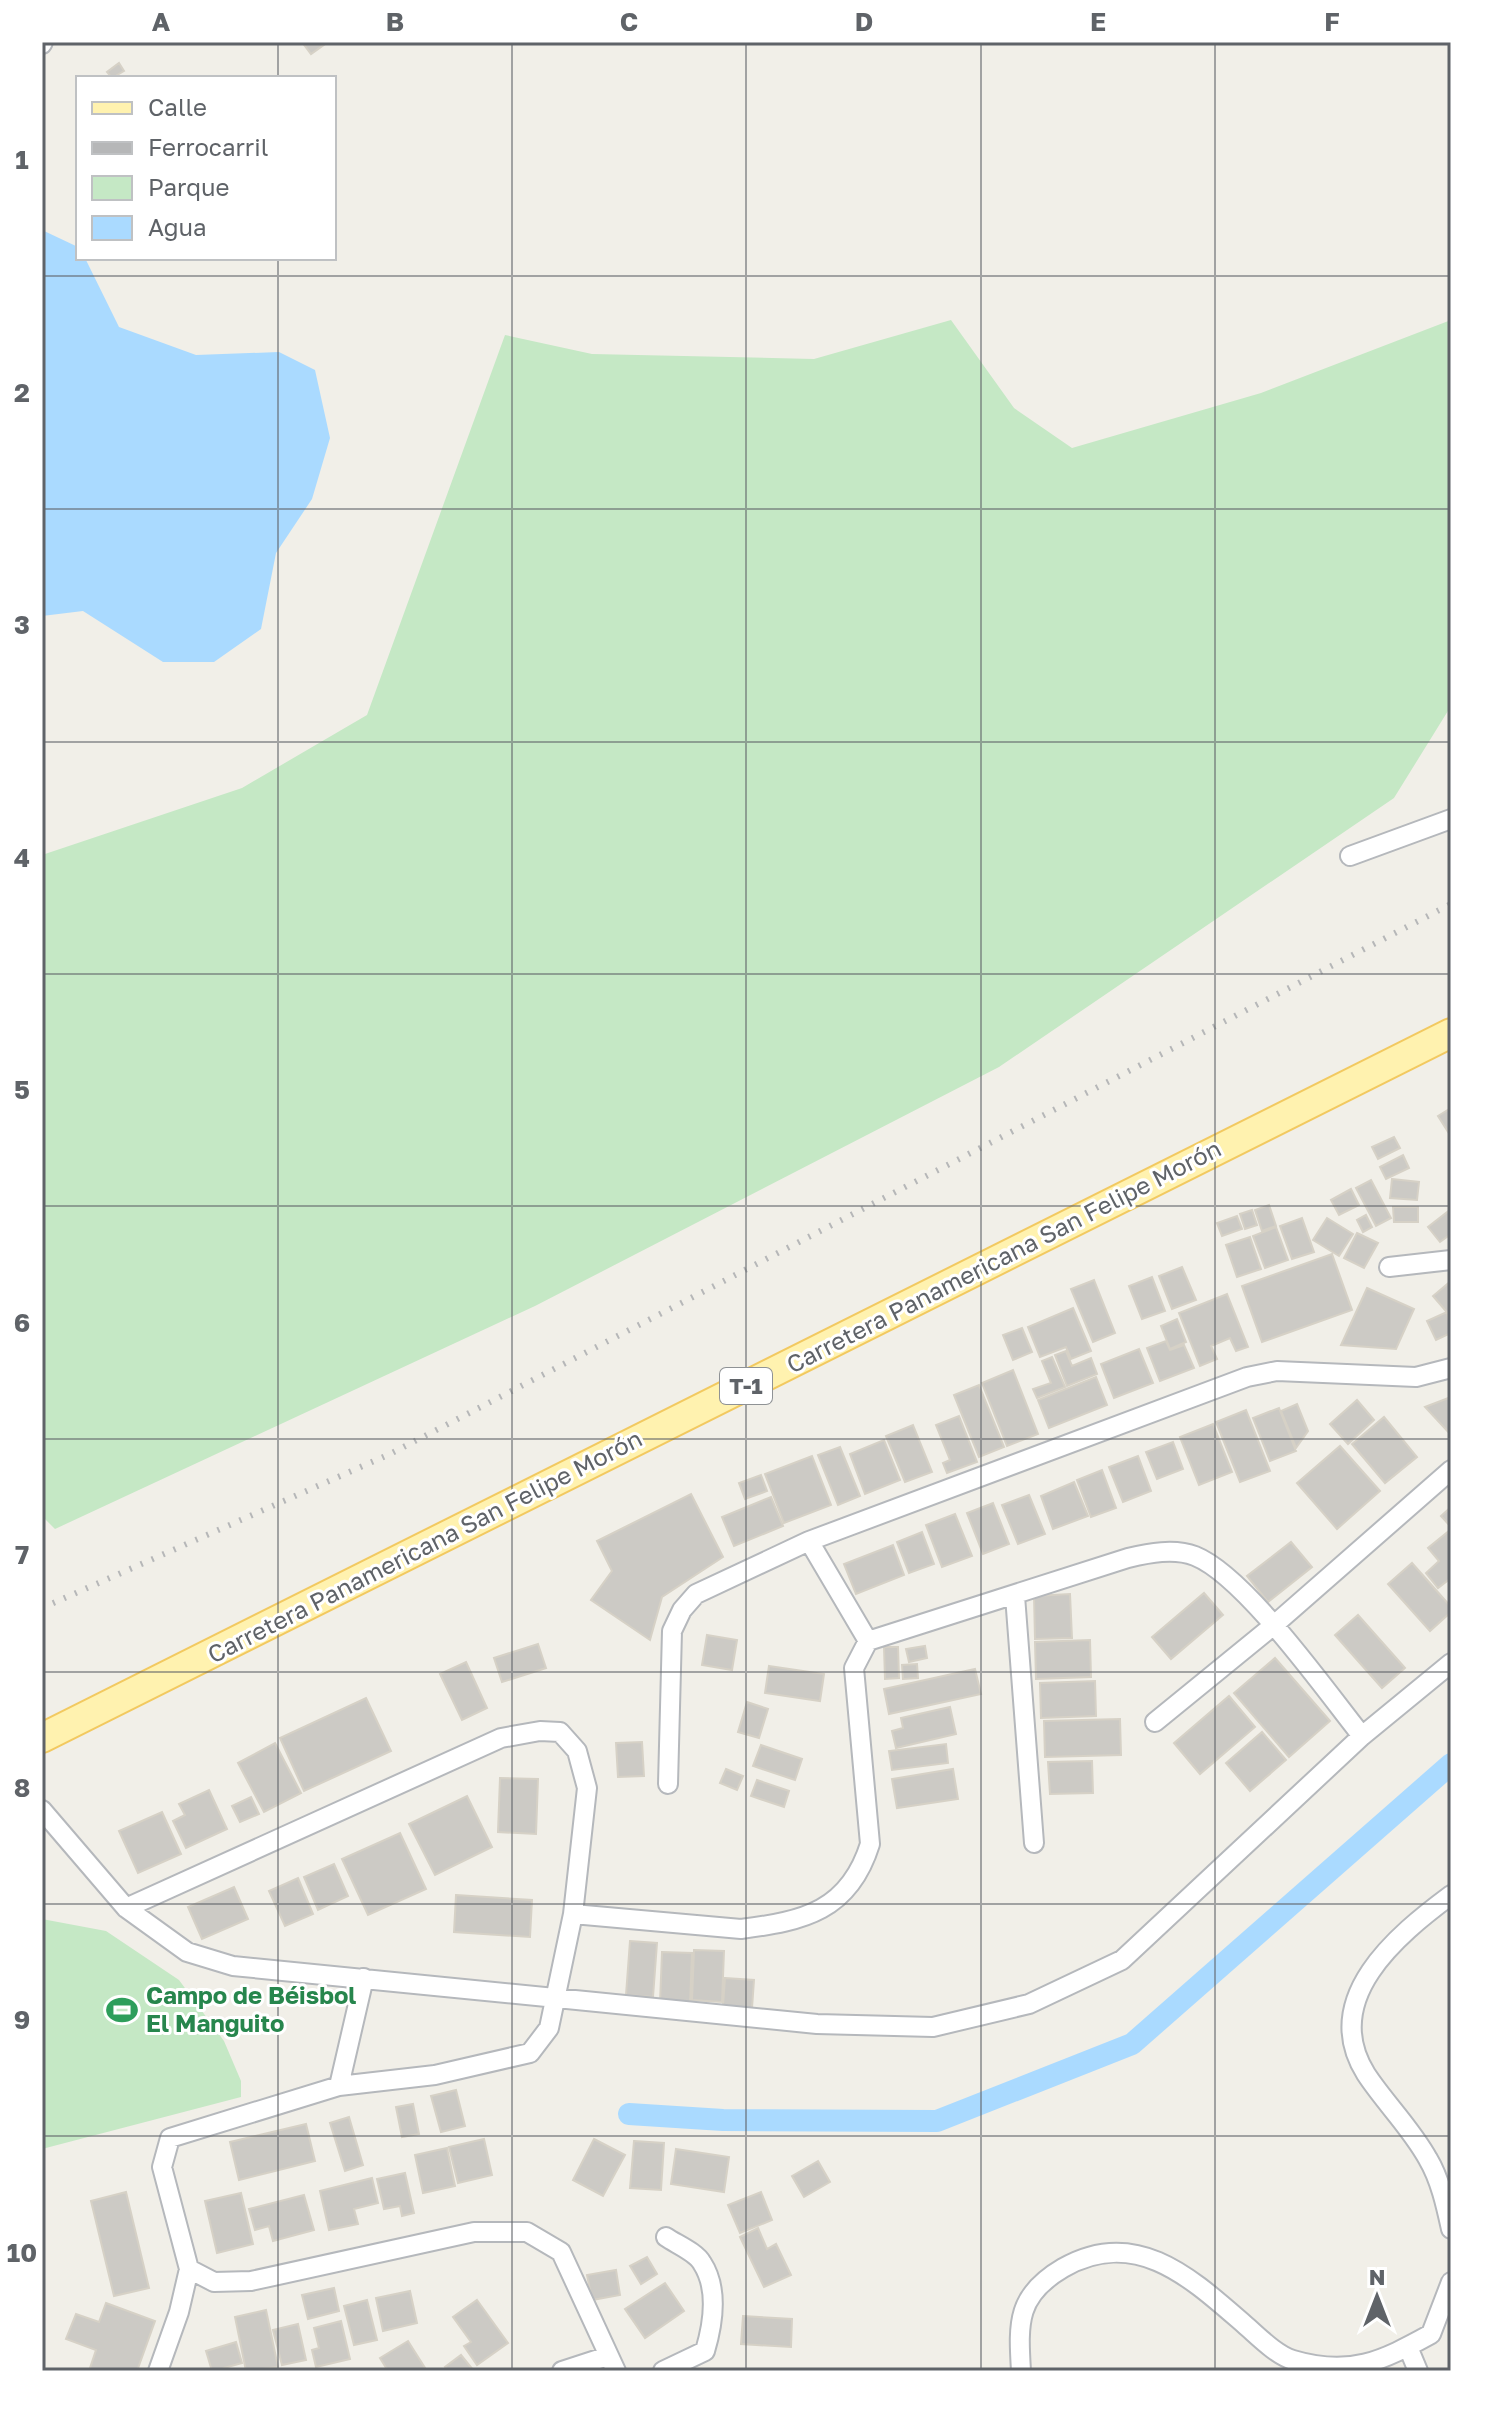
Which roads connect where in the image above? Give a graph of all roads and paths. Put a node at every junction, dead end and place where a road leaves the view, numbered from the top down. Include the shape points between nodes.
1 (1451, 819) edge
2 (1350, 856) dead end
3 (1451, 1033) edge
4 (1451, 1260) edge
5 (1389, 1267) dead end
6 (1451, 1368) edge
7 (1451, 1470) edge
8 (809, 1541) junction
9 (1015, 1596) junction
10 (1274, 1625) junction
11 (868, 1641) junction
12 (1451, 1663) edge
13 (1155, 1722) dead end
14 (1362, 1736) junction
15 (42, 1738) edge
16 (668, 1784) dead end
17 (42, 1810) edge
18 (1034, 1843) dead end
19 (1451, 1895) edge
20 (126, 1908) junction
21 (573, 1914) junction
22 (364, 1978) junction
23 (557, 1999) junction
24 (339, 2086) junction
25 (1451, 2229) edge
26 (666, 2237) dead end
27 (189, 2269) junction
28 (1451, 2282) edge
29 (1408, 2347) junction
30 (612, 2364) edge
31 (158, 2371) edge
32 (562, 2371) edge
33 (663, 2371) edge
34 (1021, 2371) edge
35 (1418, 2371) edge

1 - 2 street
3 - 15 main road, Carretera Panamericana San Felipe Morón / T-1
4 - 5 street
6 - 8 street via 1416,1377 1262,1373
7 - 10 street
8 - 11 street
8 - 16 street via 696,1594 682,1610 672,1631
9 - 10 street via 1128,1558 1174,1552 1213,1567
9 - 11 street
9 - 18 street
10 - 13 street
10 - 14 street
11 - 21 street via 854,1668 870,1844 862,1872 837,1899 804,1919 741,1929
12 - 14 street
14 - 23 street via 1122,1960 1029,2004 933,2027 817,2024
17 - 20 street
19 - 25 street via 1399,1933 1363,1982 1353,2011 1351,2044 1365,2073 1429,2160
20 - 21 street via 501,1738 540,1731 560,1732 577,1751 587,1788
20 - 22 street via 187,1952 233,1966
21 - 23 street
22 - 23 street
22 - 24 street
23 - 24 street via 549,2028 530,2053 435,2075
24 - 27 street via 170,2138 162,2167
26 - 33 street via 702,2261 711,2284 714,2321 705,2351
27 - 30 street via 214,2282 251,2281 474,2232 527,2232 561,2252
27 - 31 street
28 - 29 street via 1431,2334
29 - 34 street via 1364,2366 1337,2368 1290,2359 1180,2273 1131,2251 1107,2252 1084,2256 1041,2282 1022,2309
29 - 35 street
30 - 32 street

